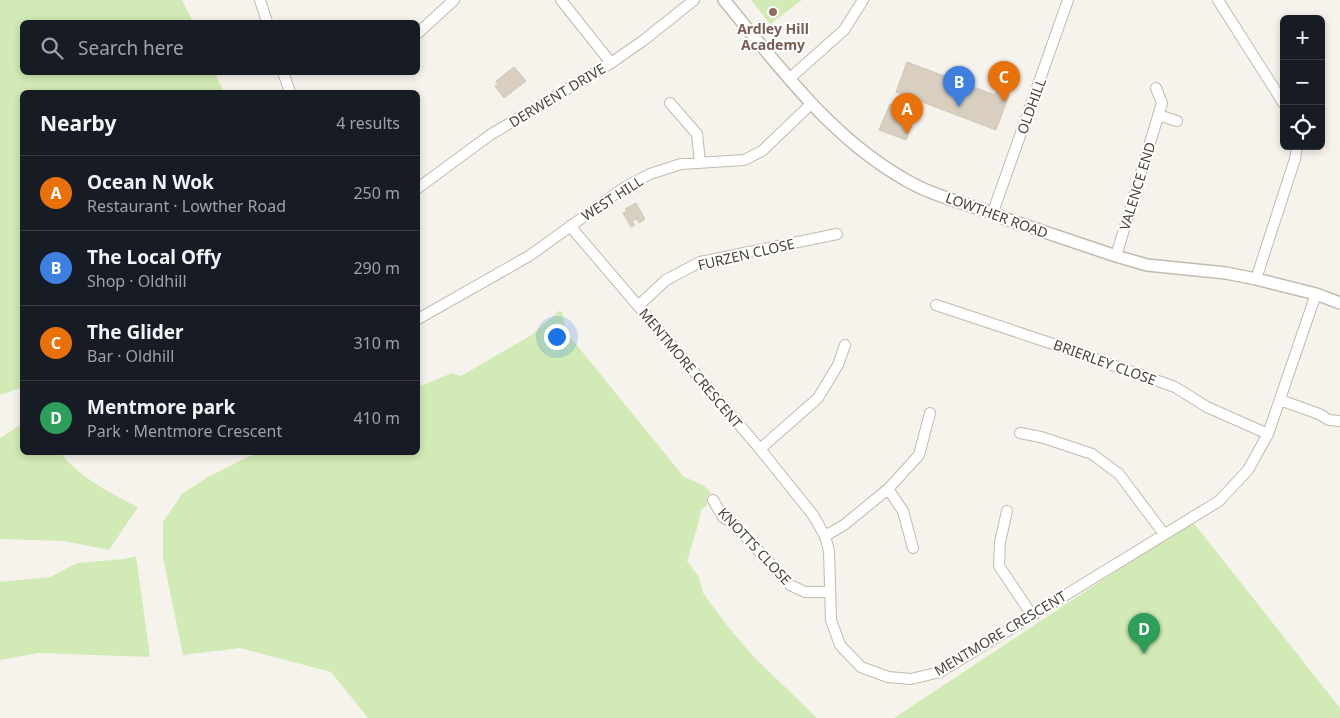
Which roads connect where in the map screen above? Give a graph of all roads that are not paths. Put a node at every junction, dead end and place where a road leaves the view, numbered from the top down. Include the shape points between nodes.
1 (260, 0) edge
2 (454, 0) edge
3 (561, 0) edge
4 (694, 0) edge
5 (724, 0) edge
6 (863, 0) edge
7 (1068, 0) edge
8 (1218, 0) edge
9 (266, 20) edge
10 (420, 31) edge
11 (611, 63) junction
12 (284, 75) edge
13 (789, 79) junction
14 (1156, 88) dead end
15 (289, 90) edge
16 (1280, 98) edge
17 (670, 103) dead end
18 (812, 104) junction
19 (1158, 115) junction
20 (1177, 121) dead end
21 (1296, 150) edge
22 (700, 162) junction
23 (420, 187) edge
24 (993, 212) junction
25 (570, 226) junction
26 (836, 234) dead end
27 (1116, 256) junction
28 (1256, 279) junction
29 (1316, 294) junction
30 (1340, 303) edge
31 (936, 305) dead end
32 (638, 306) junction
33 (420, 318) edge
34 (845, 345) dead end
35 (1280, 400) junction
36 (930, 413) dead end
37 (1340, 421) edge
38 (1020, 433) dead end
39 (1268, 434) junction
40 (760, 449) junction
41 (888, 489) junction
42 (713, 500) dead end
43 (1007, 511) dead end
44 (1164, 534) junction
45 (825, 536) junction
46 (913, 548) dead end
47 (829, 592) junction
48 (1032, 615) junction

1 - 9 street
2 - 10 street
3 - 11 street
4 - 11 street, DERWENT DRIVE
5 - 13 street, LOWTHER ROAD
6 - 13 street via 844,30
7 - 24 street, OLDHILL
8 - 16 street
11 - 23 street, DERWENT DRIVE via 490,135
12 - 15 street
13 - 18 street, LOWTHER ROAD
14 - 19 street, VALENCE END via 1162,103
17 - 22 street via 697,134
18 - 22 street, WEST HILL via 762,151 744,160
18 - 24 street, LOWTHER ROAD via 865,154 918,186
19 - 20 street
19 - 27 street, VALENCE END
21 - 28 street
22 - 25 street, WEST HILL via 650,174 625,187
24 - 27 street, LOWTHER ROAD
25 - 32 street, MENTMORE CRESCENT
25 - 33 street, WEST HILL via 529,256
26 - 32 street, FURZEN CLOSE via 700,262 666,280
27 - 28 street, LOWTHER ROAD via 1147,265
28 - 29 street, LOWTHER ROAD
29 - 30 street, LOWTHER ROAD
29 - 35 street, MENTMORE CRESCENT
31 - 39 street, BRIERLEY CLOSE via 1175,387 1207,407
32 - 40 street, MENTMORE CRESCENT
34 - 40 street via 838,365 818,398
35 - 37 street via 1329,420
35 - 39 street, MENTMORE CRESCENT
36 - 41 street via 919,454
38 - 44 street via 1092,454 1119,474
39 - 44 street, MENTMORE CRESCENT via 1248,470 1219,501
40 - 45 street, MENTMORE CRESCENT via 813,515
41 - 45 street via 844,525
41 - 46 street via 903,511
42 - 47 street, KNOTTS CLOSE via 723,517 733,523 790,585 805,592
43 - 48 street via 999,566
44 - 48 street, MENTMORE CRESCENT
45 - 47 street, MENTMORE CRESCENT via 830,551
47 - 48 street, MENTMORE CRESCENT via 831,620 840,645 860,667 896,678 911,679 940,672

